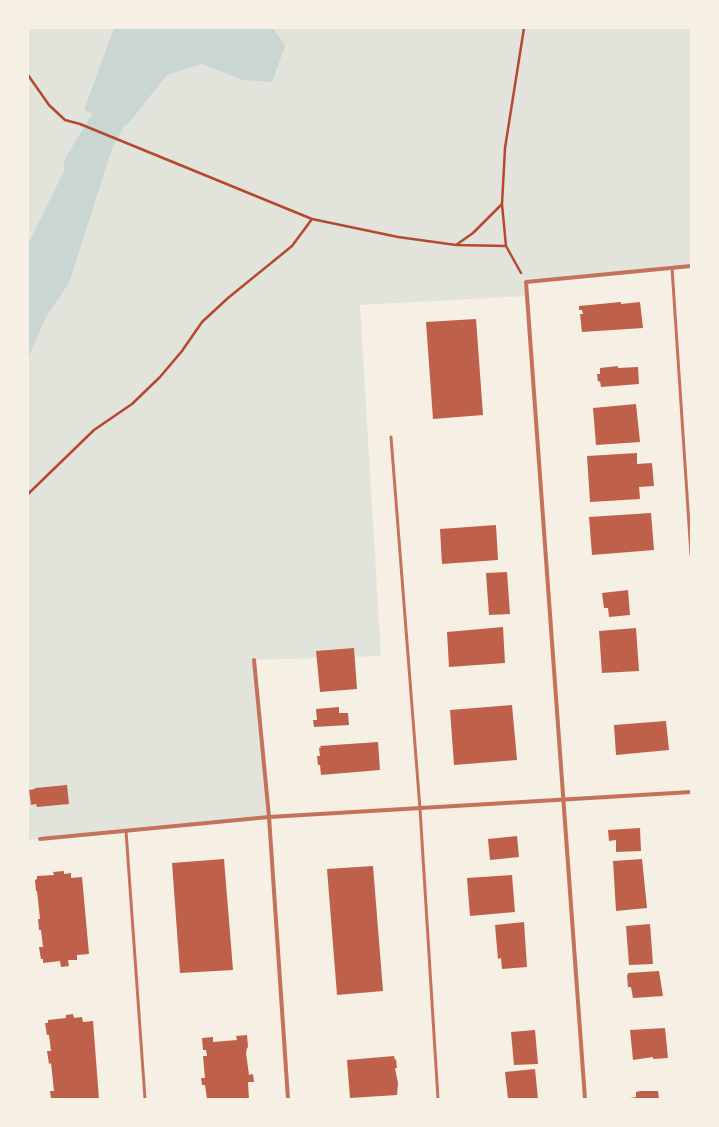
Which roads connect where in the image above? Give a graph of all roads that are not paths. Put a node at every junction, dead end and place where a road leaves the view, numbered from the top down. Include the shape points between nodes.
1 (691, 266) edge
2 (672, 268) junction
3 (391, 437) dead end
4 (691, 555) edge
5 (254, 660) dead end
6 (691, 792) edge
7 (564, 800) junction
8 (420, 809) junction
9 (269, 817) junction
10 (126, 831) junction
11 (40, 839) dead end
12 (145, 1099) edge
13 (288, 1099) edge
14 (438, 1099) edge
15 (585, 1099) edge

1 - 2 street
2 - 4 lane
2 - 7 street via 526,282
3 - 8 lane
5 - 9 street
6 - 7 street
7 - 8 street
7 - 15 street
8 - 9 street
8 - 14 lane
9 - 10 street
9 - 13 street
10 - 11 street
10 - 12 lane

